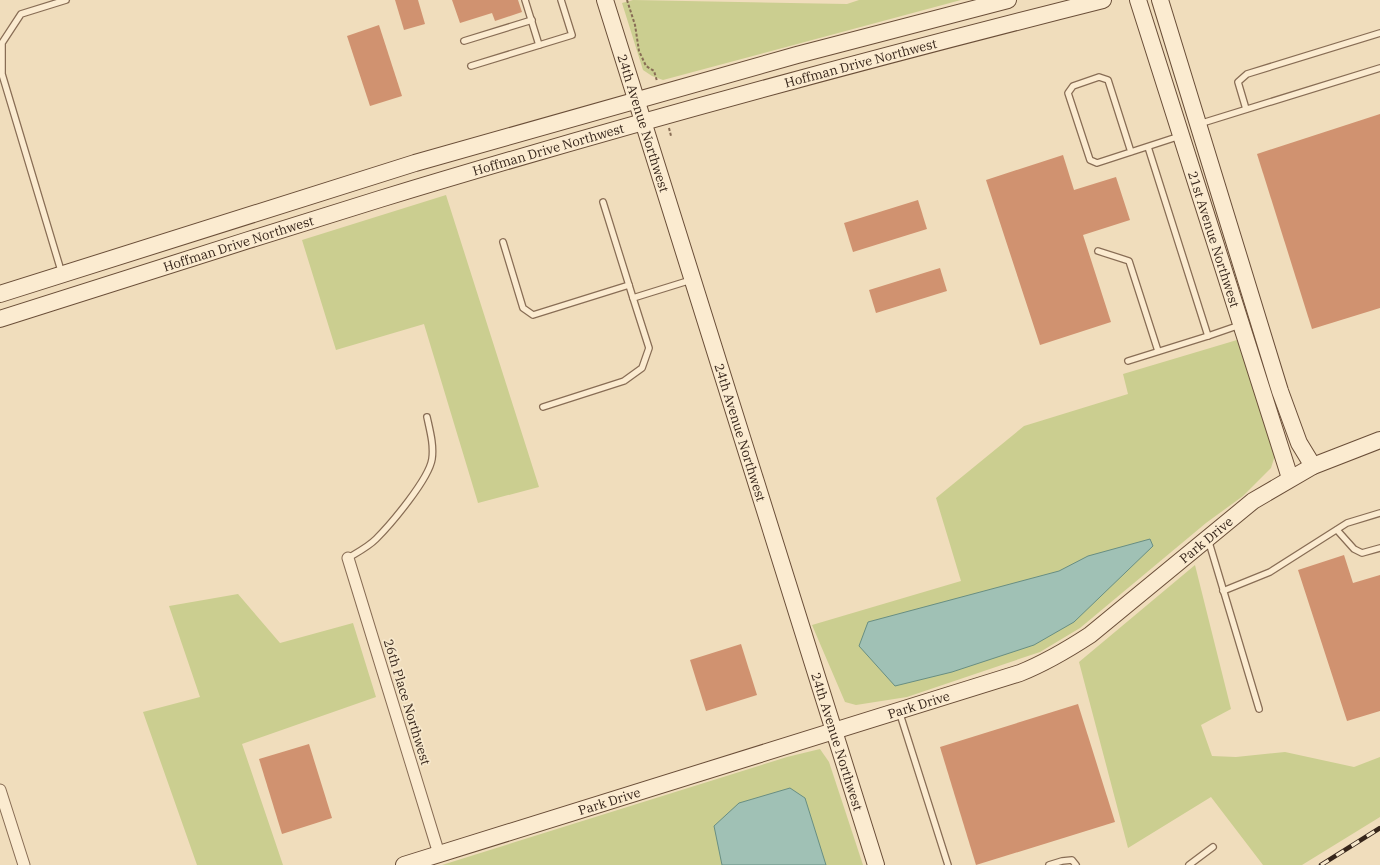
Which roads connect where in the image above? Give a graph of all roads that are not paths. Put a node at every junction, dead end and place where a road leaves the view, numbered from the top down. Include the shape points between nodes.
1 (66, 0) edge
2 (525, 0) edge
3 (561, 0) edge
4 (605, 0) edge
5 (1008, 0) edge
6 (1104, 0) edge
7 (1138, 0) edge
8 (1160, 0) edge
9 (532, 20) junction
10 (1380, 33) edge
11 (464, 41) dead end
12 (540, 45) junction
13 (471, 66) dead end
14 (1380, 68) edge
15 (637, 99) junction
16 (1246, 109) junction
17 (644, 122) junction
18 (1197, 124) junction
19 (1180, 136) junction
20 (1148, 147) junction
21 (1131, 152) junction
22 (602, 202) dead end
23 (503, 242) dead end
24 (1098, 251) dead end
25 (62, 274) junction
26 (693, 279) junction
27 (629, 285) junction
28 (0, 294) edge
29 (633, 298) junction
30 (0, 319) edge
31 (1240, 325) junction
32 (1208, 336) junction
33 (1158, 351) junction
34 (1128, 361) dead end
35 (543, 406) dead end
36 (427, 417) dead end
37 (1380, 440) edge
38 (1313, 466) junction
39 (1290, 478) junction
40 (1380, 513) edge
41 (1337, 530) junction
42 (1207, 537) junction
43 (1380, 548) edge
44 (348, 558) joint
45 (1223, 591) junction
46 (1259, 709) dead end
47 (898, 711) junction
48 (834, 731) junction
49 (0, 790) edge
50 (1213, 847) dead end
51 (439, 854) junction
52 (24, 865) edge
53 (404, 865) edge
54 (876, 865) edge
55 (948, 865) edge
56 (1050, 865) edge
57 (1076, 865) edge
58 (1189, 865) edge

1 - 25 lane via 21,14 2,43 2,74
2 - 9 lane
3 - 12 lane via 572,34
4 - 15 street, 24th Avenue Northwest
5 - 15 street, Hoffman Drive Northwest
6 - 17 street, Hoffman Drive Northwest via 780,83
7 - 19 street, 21st Avenue Northwest
8 - 18 street, 21st Avenue Northwest
9 - 11 lane
9 - 12 lane
10 - 16 lane via 1247,74 1238,82
12 - 13 lane
14 - 16 lane
15 - 17 street, 24th Avenue Northwest
15 - 25 street, Hoffman Drive Northwest via 415,164
16 - 18 lane
17 - 26 street, 24th Avenue Northwest
17 - 30 street, Hoffman Drive Northwest via 379,199
18 - 38 street, 21st Avenue Northwest via 1289,420
19 - 20 lane
19 - 31 street, 21st Avenue Northwest
20 - 21 lane
20 - 32 lane
21 - 21 lane via 1098,163 1090,160 1068,93 1073,86 1099,77 1108,80
22 - 27 lane
23 - 27 lane via 523,308 533,315
24 - 33 lane via 1129,261
25 - 28 street, Hoffman Drive Northwest
26 - 29 lane
26 - 48 street, 24th Avenue Northwest
27 - 29 lane
29 - 35 lane via 649,348 642,368 624,380
31 - 32 lane
31 - 39 street, 21st Avenue Northwest
32 - 33 lane
33 - 34 lane
36 - 44 lane via 432,460 422,483 376,540
37 - 38 street, Park Drive
38 - 39 street, Park Drive
39 - 42 street, Park Drive via 1253,501
40 - 41 lane
41 - 43 lane via 1354,549 1362,553
41 - 45 lane via 1270,572
42 - 45 lane
42 - 47 street, Park Drive via 1090,635 1064,653 1020,673
44 - 51 street, 26th Place Northwest
45 - 46 lane
47 - 48 street, Park Drive
47 - 55 lane
48 - 51 street, Park Drive
48 - 54 street, 24th Avenue Northwest
49 - 52 street
50 - 58 lane
51 - 53 street, Park Drive
56 - 57 lane via 1072,860

